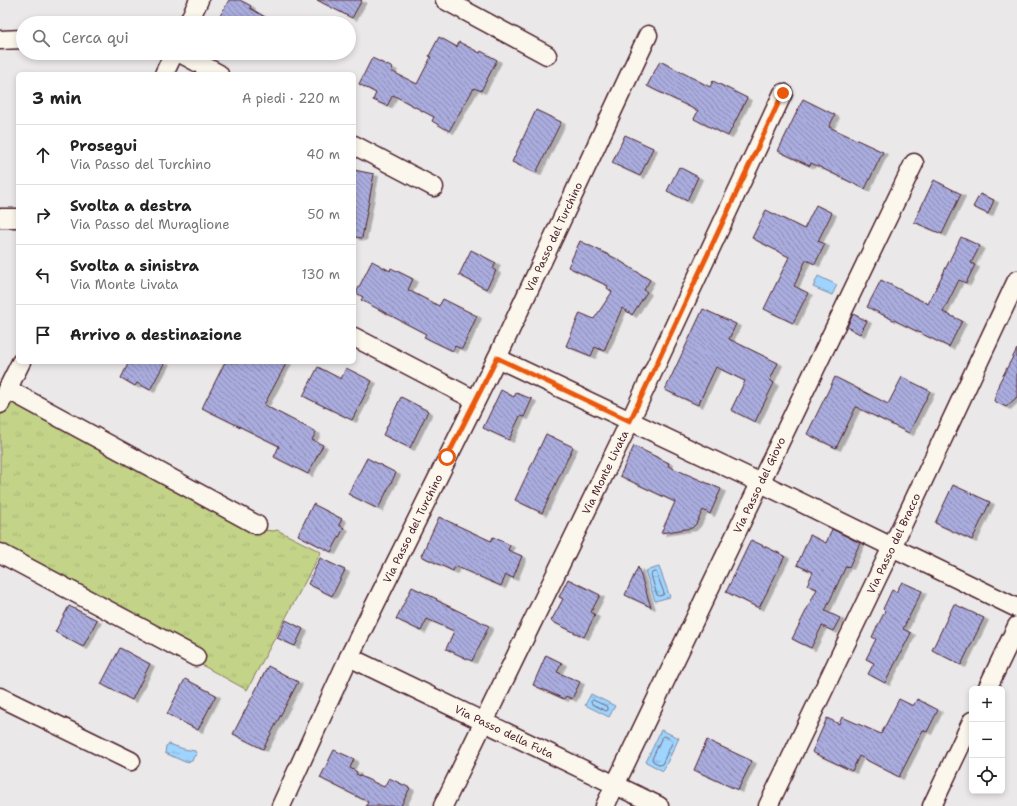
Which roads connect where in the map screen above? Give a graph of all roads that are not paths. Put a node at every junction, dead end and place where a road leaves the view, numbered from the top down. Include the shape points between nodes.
1 (199, 0) edge
2 (445, 0) edge
3 (191, 16) edge
4 (648, 35) dead end
5 (0, 40) edge
6 (16, 40) edge
7 (547, 55) dead end
8 (171, 60) edge
9 (193, 60) edge
10 (165, 72) edge
11 (216, 72) edge
12 (783, 93) dead end
13 (356, 146) edge
14 (914, 164) dead end
15 (434, 187) dead end
16 (0, 218) edge
17 (16, 218) edge
18 (1017, 280) edge
19 (356, 338) edge
20 (497, 358) junction
21 (20, 364) edge
22 (4, 397) edge
23 (475, 400) junction
24 (630, 421) junction
25 (761, 483) junction
26 (258, 525) dead end
27 (892, 547) junction
28 (0, 554) edge
29 (1017, 608) edge
30 (1017, 626) edge
31 (196, 657) dead end
32 (349, 657) junction
33 (988, 686) edge
34 (0, 697) edge
35 (484, 722) junction
36 (969, 728) edge
37 (131, 761) dead end
38 (615, 785) junction
39 (281, 806) edge
40 (442, 806) edge
41 (605, 806) edge
42 (659, 806) edge
43 (768, 806) edge
44 (932, 806) edge

1 - 3 street
2 - 7 street
4 - 20 street, Via Passo del Turchino
5 - 6 street
8 - 10 street
9 - 11 street
12 - 24 street, Via Monte Livata
13 - 15 street
14 - 25 street, Via Passo del Giovo
16 - 17 street
18 - 27 street, Via Passo del Bracco
19 - 23 street
20 - 23 street, Via Passo del Turchino
20 - 24 street
21 - 22 street
22 - 26 street
23 - 32 street, Via Passo del Turchino
24 - 25 street
24 - 35 street, Via Monte Livata
25 - 27 street
25 - 38 street, Via Passo del Giovo
27 - 29 street
27 - 43 street, Via Passo del Bracco
28 - 31 street
30 - 33 street
32 - 35 street, Via Passo della Futa
32 - 39 street, Via Passo del Turchino
34 - 37 street
35 - 38 street, Via Passo della Futa
35 - 40 street, Via Monte Livata
36 - 44 street
38 - 41 street, Via Passo del Giovo
38 - 42 street, Via Passo della Futa

